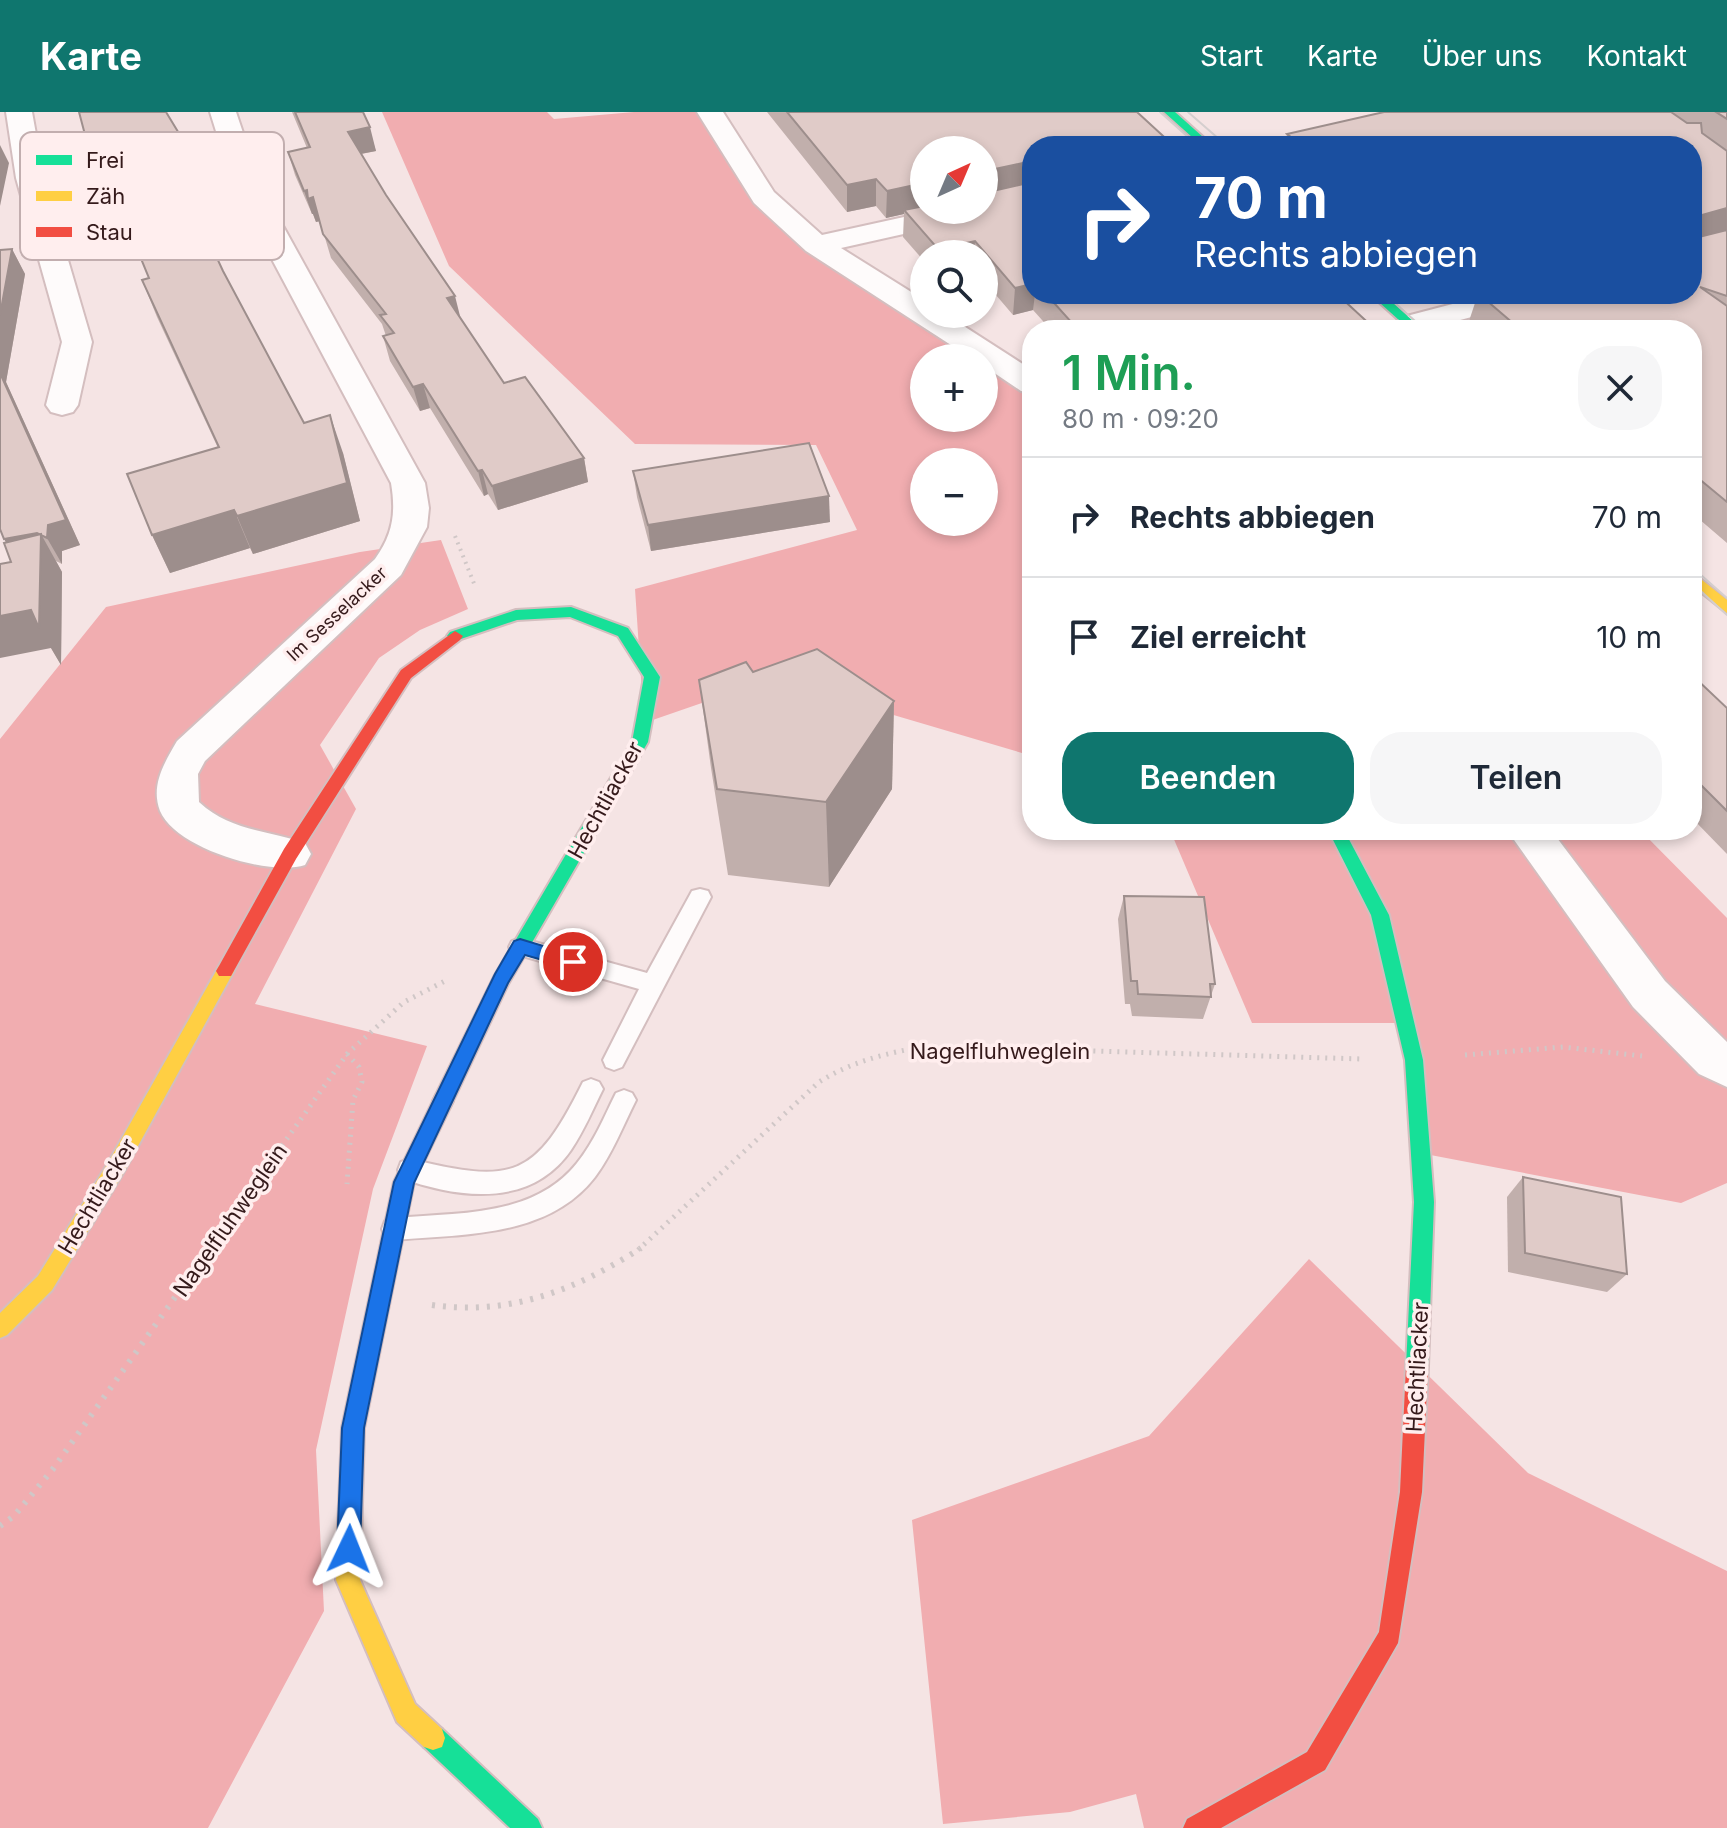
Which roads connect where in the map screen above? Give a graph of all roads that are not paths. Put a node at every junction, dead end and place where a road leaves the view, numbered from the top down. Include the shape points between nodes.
1 (19, 112) edge
2 (223, 112) edge
3 (710, 112) edge
4 (1169, 112) edge
5 (22, 132) edge
6 (229, 132) edge
7 (1197, 136) edge
8 (912, 224) edge
9 (816, 245) junction
10 (284, 254) edge
11 (54, 260) edge
12 (1388, 304) edge
13 (1492, 304) edge
14 (910, 305) edge
15 (1406, 320) edge
16 (1438, 320) edge
17 (946, 328) edge
18 (1022, 377) edge
19 (62, 405) dead end
20 (1702, 586) edge
21 (1727, 608) edge
22 (1341, 840) edge
23 (1535, 840) edge
24 (290, 854) junction
25 (700, 897) dead end
26 (520, 947) junction
27 (653, 984) junction
28 (614, 1060) dead end
29 (1727, 1067) edge
30 (591, 1089) dead end
31 (624, 1100) dead end
32 (410, 1170) junction
33 (394, 1229) junction
34 (0, 1328) edge
35 (529, 1828) edge
36 (1196, 1828) edge

1 - 5 street
2 - 6 street, Im Sesselacker
3 - 9 street via 764,197
4 - 7 street
8 - 9 street
9 - 14 street
10 - 24 street, Im Sesselacker via 408,483 414,512 406,541 388,567 191,751 178,774 179,808 198,828 233,843
11 - 19 street via 77,342
12 - 15 street
13 - 16 street
17 - 18 street
20 - 21 street
22 - 36 street, Hechtliacker via 1380,915 1414,1060 1424,1202 1411,1492 1390,1635 1316,1761
23 - 29 street via 1649,994
24 - 26 street, Hechtliacker via 406,674 451,638 516,615 571,612 623,632 652,677 640,742
24 - 34 street, Hechtliacker via 115,1169 45,1283
25 - 27 lane
26 - 27 lane
26 - 32 street, Hechtliacker
27 - 28 lane
30 - 32 lane via 558,1150 529,1177 496,1186
31 - 33 lane via 578,1180 542,1207 498,1221
32 - 33 street, Hechtliacker
33 - 35 street, Hechtliacker via 353,1428 348,1580 406,1713

